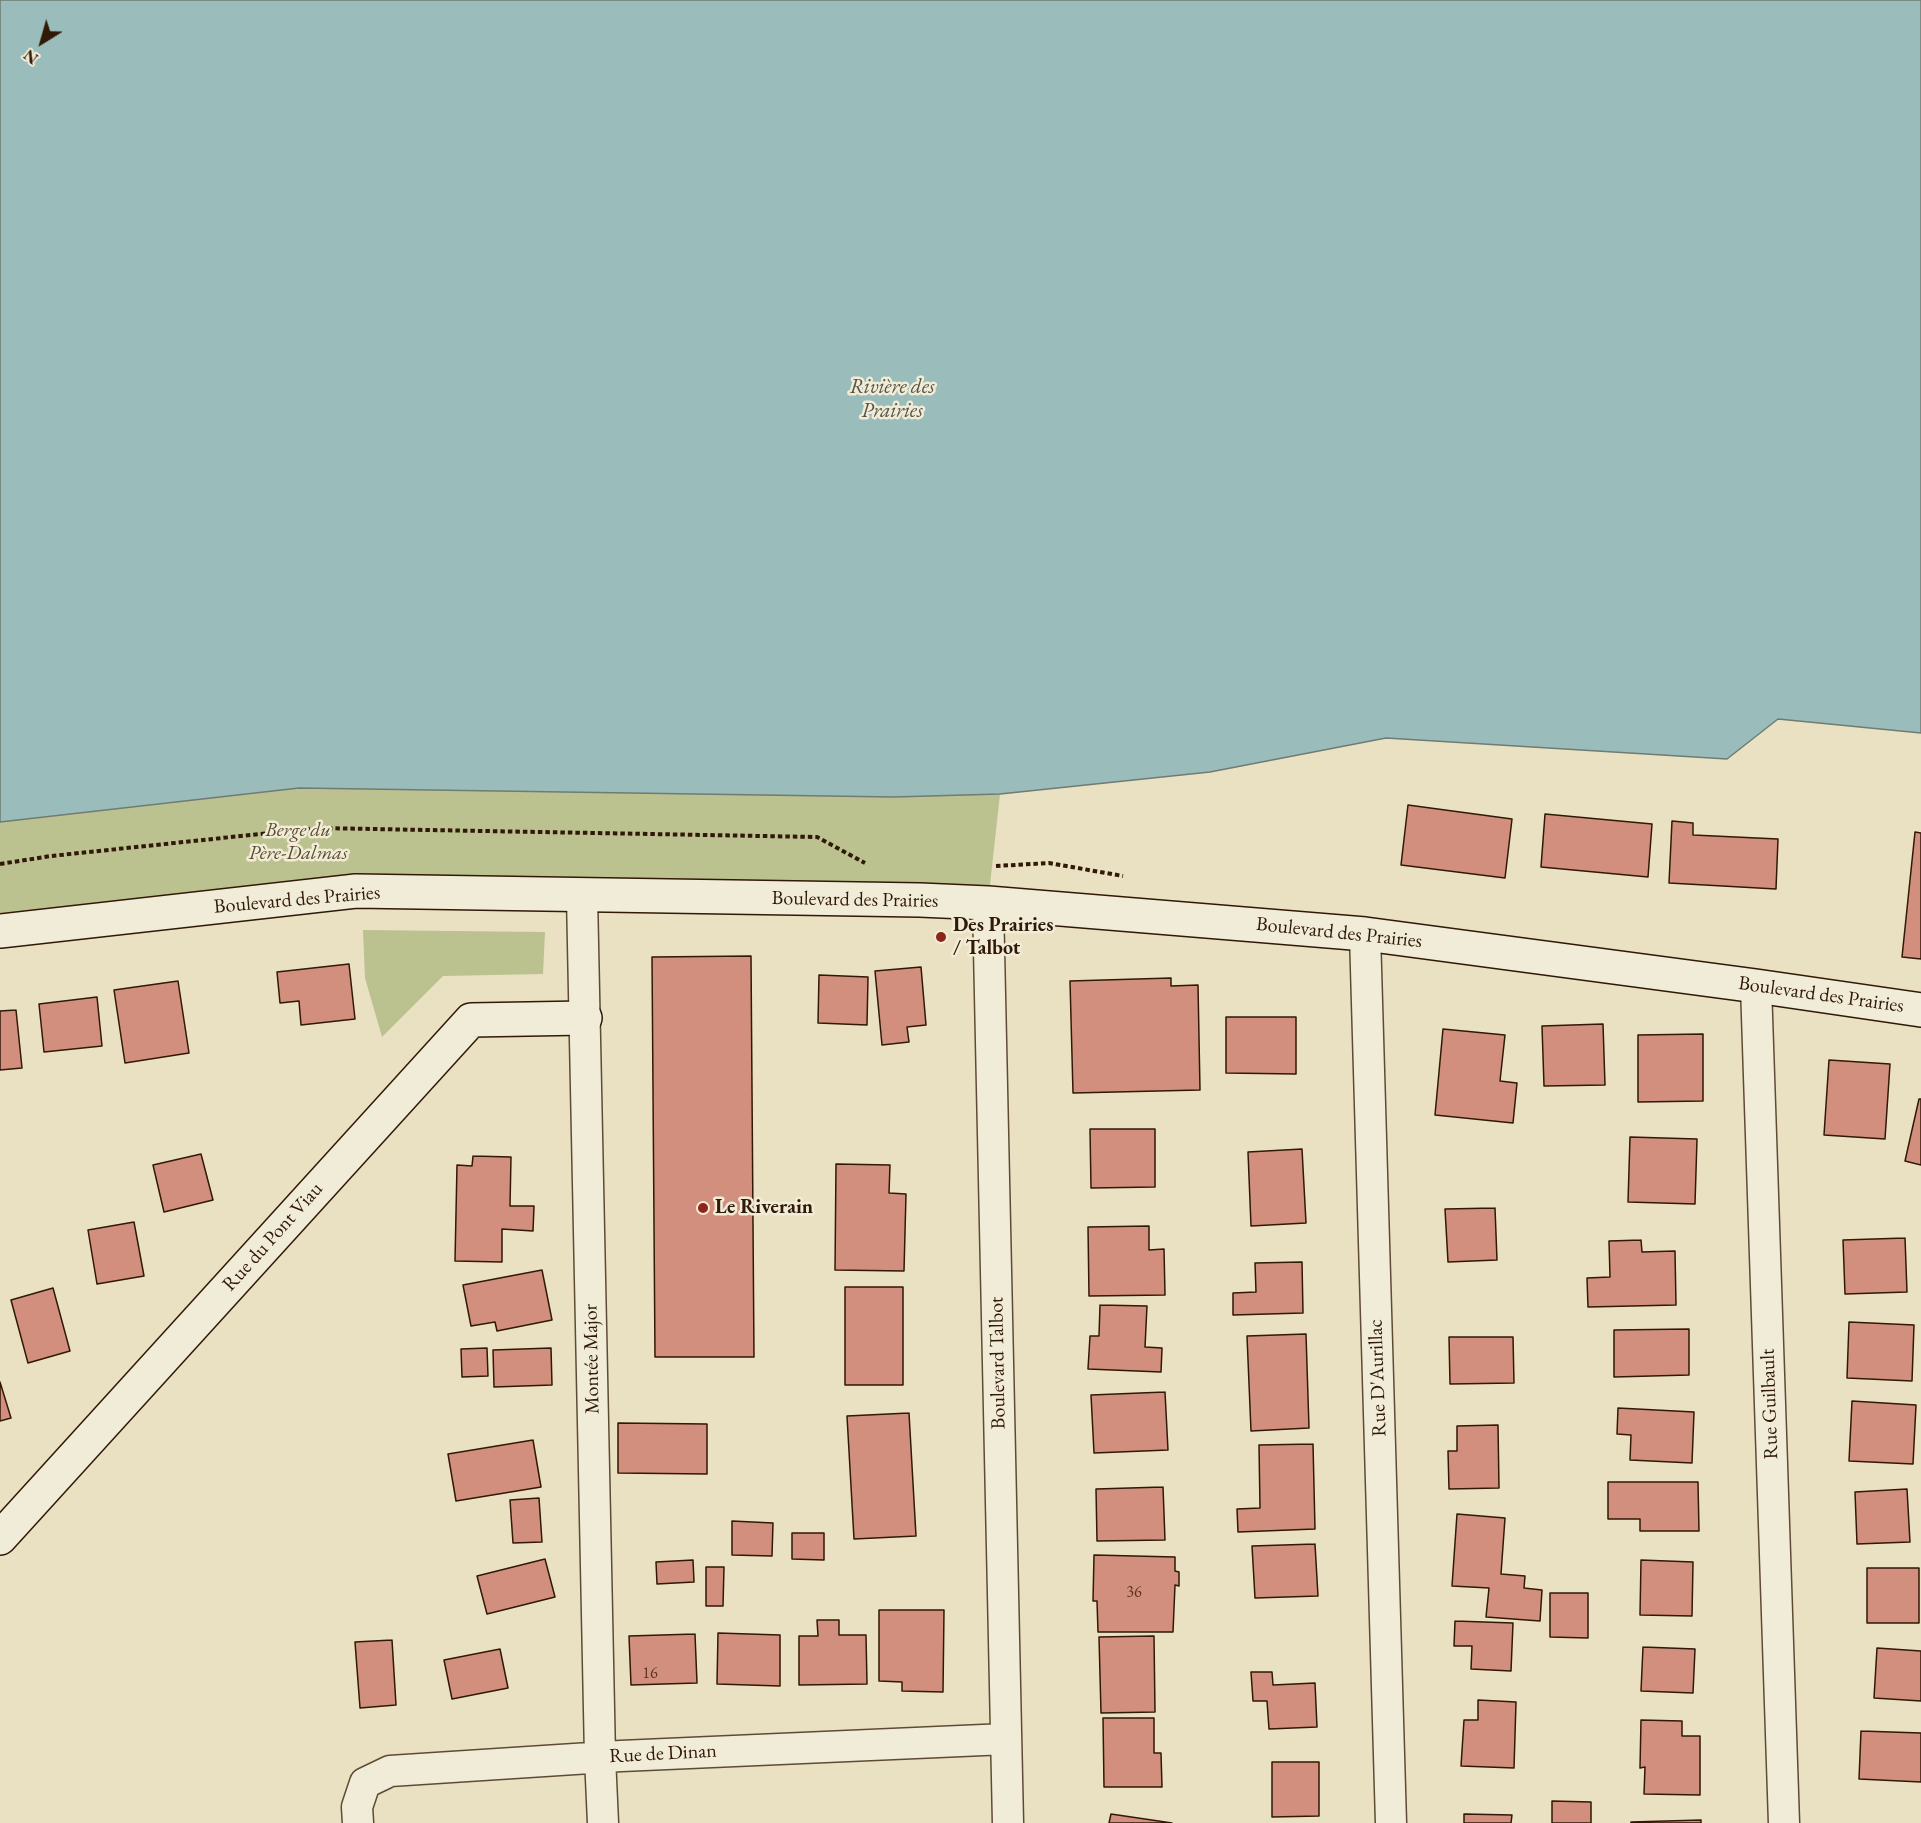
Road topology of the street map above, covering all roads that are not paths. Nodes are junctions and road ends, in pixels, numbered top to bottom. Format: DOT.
graph roads {
  1 [pos="582,896"];
  2 [pos="988,903"];
  3 [pos="0,931"];
  4 [pos="1365,934"];
  5 [pos="1756,986"];
  6 [pos="1921,1010"];
  7 [pos="585,1018"];
  8 [pos="0,1538"];
  9 [pos="1006,1739"];
  10 [pos="600,1757"];
  11 [pos="358,1823"];
  12 [pos="603,1823"];
  13 [pos="1008,1823"];
  14 [pos="1391,1823"];
  15 [pos="1784,1823"];
  1 -- 2 [label="street, Boulevard des Prairies"];
  1 -- 3 [label="street, Boulevard des Prairies"];
  1 -- 7 [label="street, Montée Major"];
  2 -- 4 [label="street, Boulevard des Prairies"];
  2 -- 9 [label="street, Boulevard Talbot"];
  4 -- 5 [label="street, Boulevard des Prairies"];
  4 -- 14 [label="street, Rue D'Aurillac"];
  5 -- 6 [label="street, Boulevard des Prairies"];
  5 -- 15 [label="street, Rue Guilbault"];
  7 -- 8 [label="street, Rue du Pont Viau"];
  7 -- 10 [label="street, Montée Major"];
  9 -- 10 [label="street, Rue de Dinan"];
  9 -- 13 [label="street, Boulevard Talbot"];
  10 -- 11 [label="street, Rue de Dinan"];
  10 -- 12 [label="street, Montée Major"];
}
